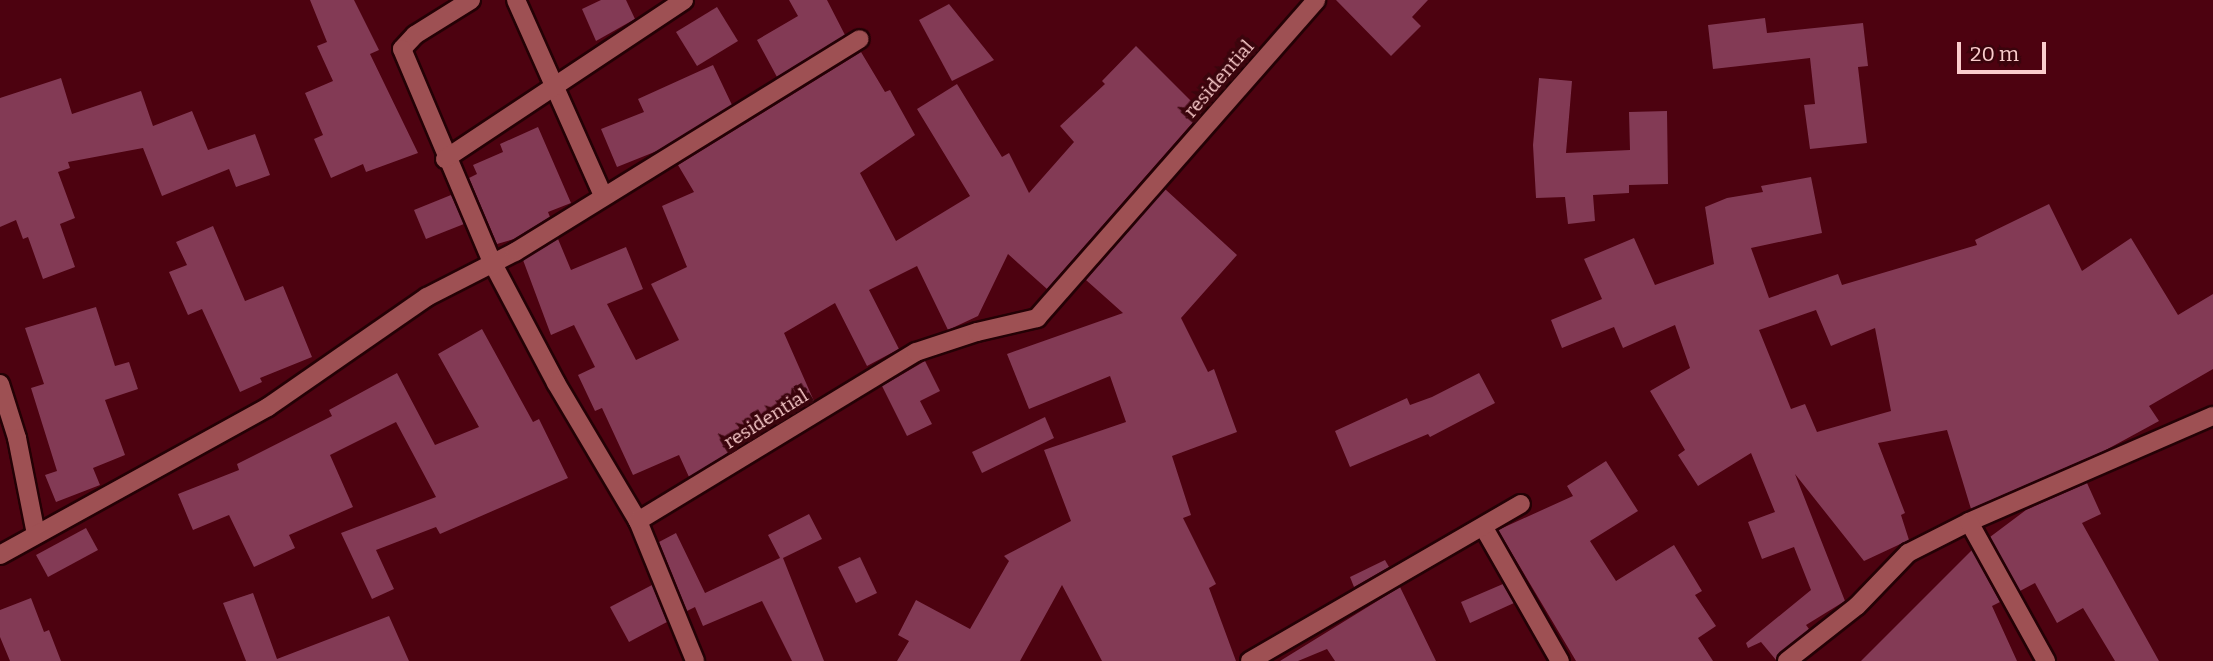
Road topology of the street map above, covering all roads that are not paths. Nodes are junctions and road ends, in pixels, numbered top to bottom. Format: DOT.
graph roads {
  1 [pos="471,0"];
  2 [pos="516,0"];
  3 [pos="684,0"];
  4 [pos="1316,0"];
  5 [pos="860,39"];
  6 [pos="554,87"];
  7 [pos="445,159"];
  8 [pos="603,195"];
  9 [pos="492,262"];
  10 [pos="0,384"];
  11 [pos="2213,416"];
  12 [pos="1521,504"];
  13 [pos="638,521"];
  14 [pos="1969,522"];
  15 [pos="1484,528"];
  16 [pos="36,534"];
  17 [pos="0,555"];
  18 [pos="695,661"];
  19 [pos="1250,661"];
  20 [pos="1560,661"];
  21 [pos="1787,661"];
  22 [pos="2046,661"];
  1 -- 7 [label="street"];
  2 -- 6 [label="street"];
  3 -- 6 [label="street"];
  4 -- 13 [label="street, residential"];
  5 -- 8 [label="street"];
  6 -- 7 [label="street"];
  6 -- 8 [label="street"];
  7 -- 9 [label="street"];
  8 -- 9 [label="street"];
  9 -- 13 [label="street"];
  9 -- 16 [label="street"];
  10 -- 16 [label="street"];
  11 -- 14 [label="street"];
  12 -- 15 [label="street"];
  13 -- 18 [label="street"];
  14 -- 21 [label="street"];
  14 -- 22 [label="street"];
  15 -- 19 [label="street"];
  15 -- 20 [label="street"];
  16 -- 17 [label="street"];
}
